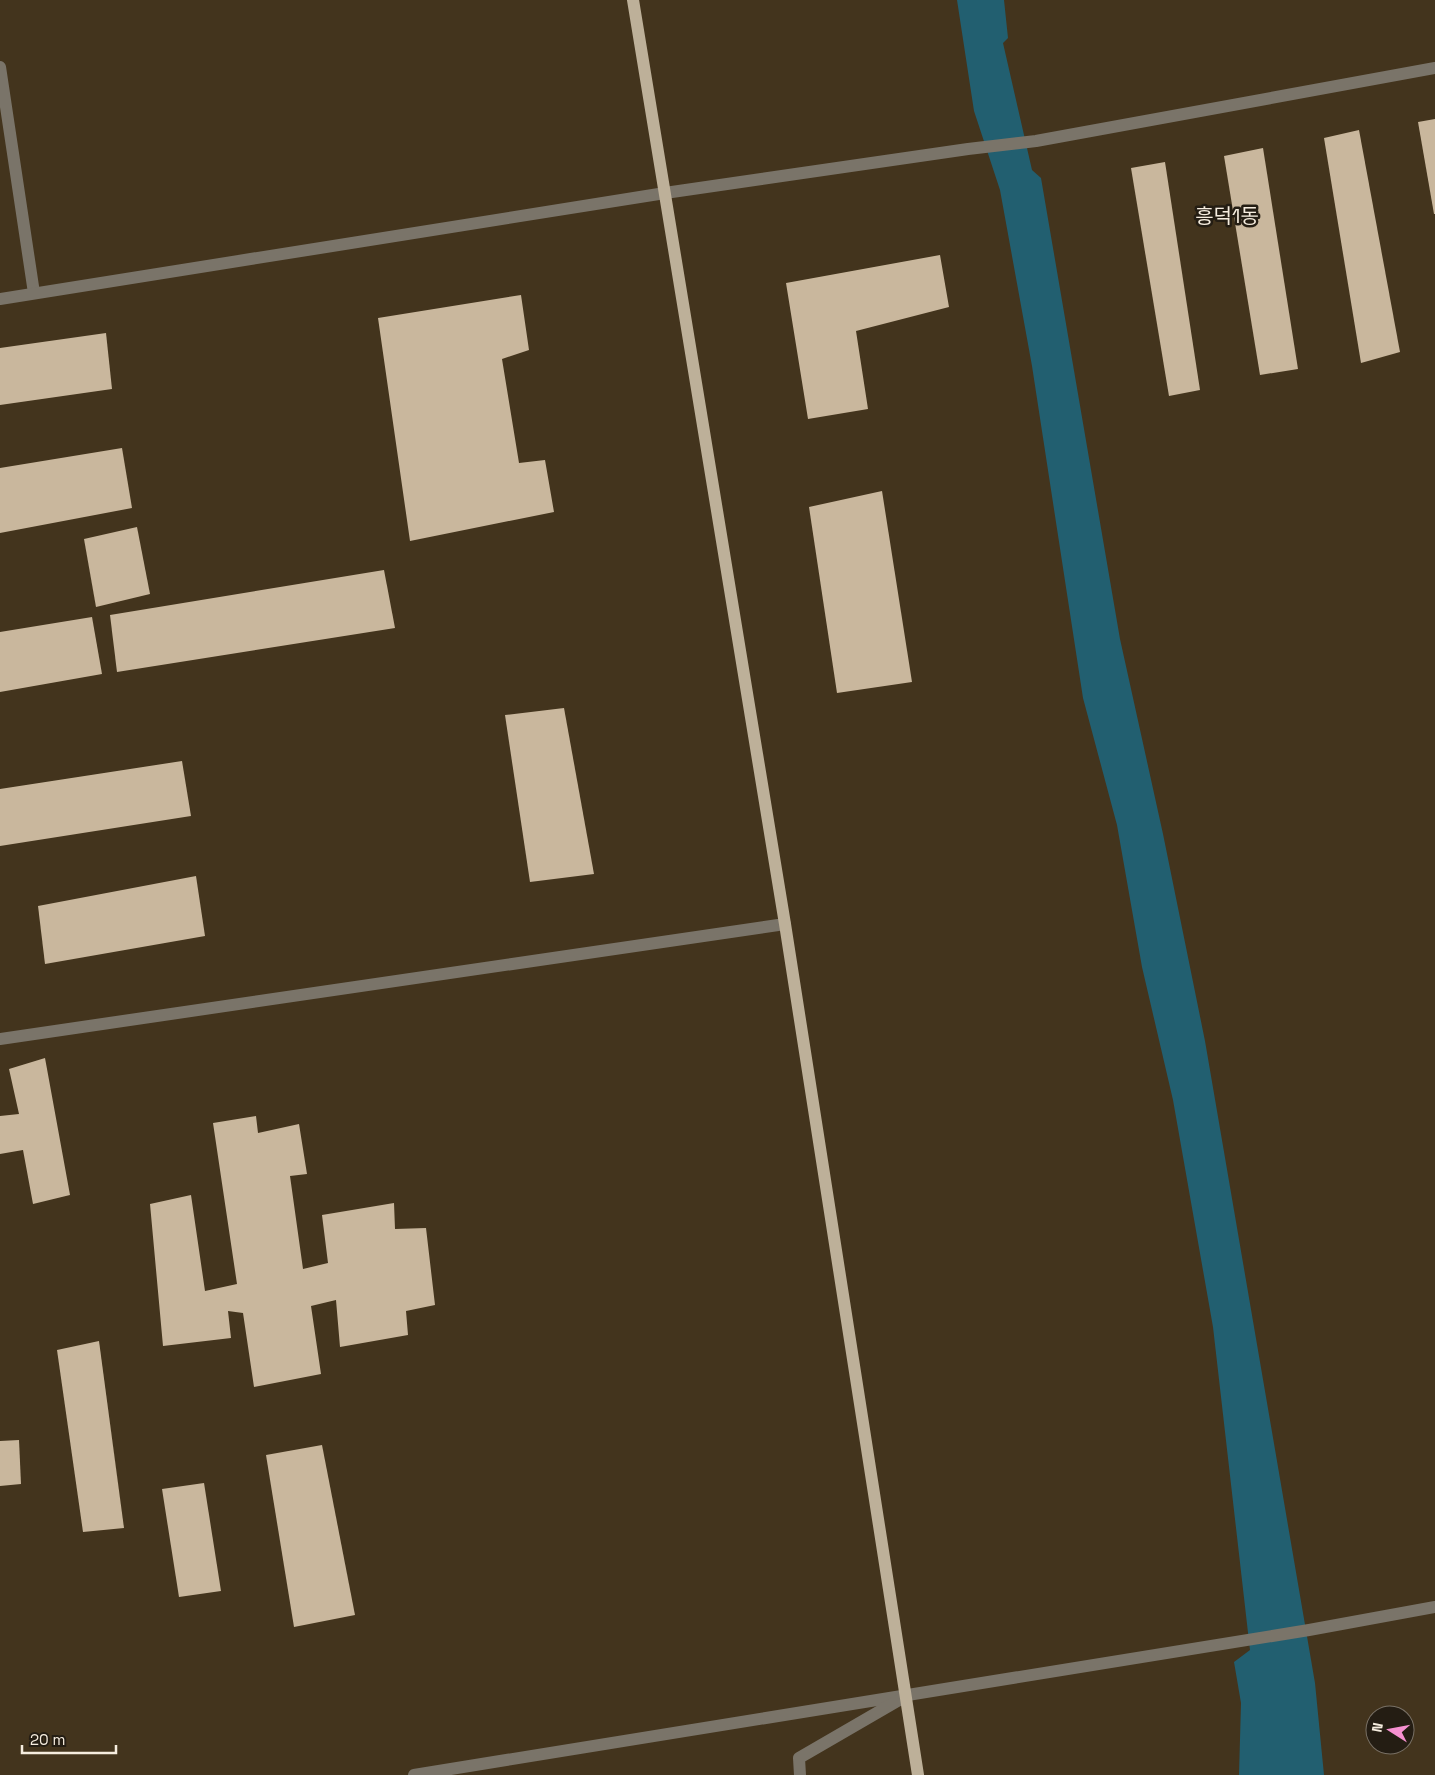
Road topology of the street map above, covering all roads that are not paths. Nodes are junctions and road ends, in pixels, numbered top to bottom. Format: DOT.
graph roads {
  1 [pos="633,0"];
  2 [pos="0,67"];
  3 [pos="1435,68"];
  4 [pos="665,194"];
  5 [pos="34,293"];
  6 [pos="0,299"];
  7 [pos="785,924"];
  8 [pos="0,1039"];
  9 [pos="1435,1607"];
  10 [pos="905,1696"];
  11 [pos="414,1775"];
  12 [pos="800,1775"];
  13 [pos="918,1775"];
  1 -- 4 [label="main road"];
  2 -- 5 [label="street"];
  3 -- 4 [label="street"];
  4 -- 5 [label="street"];
  4 -- 7 [label="main road"];
  5 -- 6 [label="street"];
  7 -- 8 [label="street"];
  7 -- 10 [label="main road"];
  9 -- 10 [label="street"];
  10 -- 11 [label="street"];
  10 -- 12 [label="street"];
  10 -- 13 [label="main road"];
}
